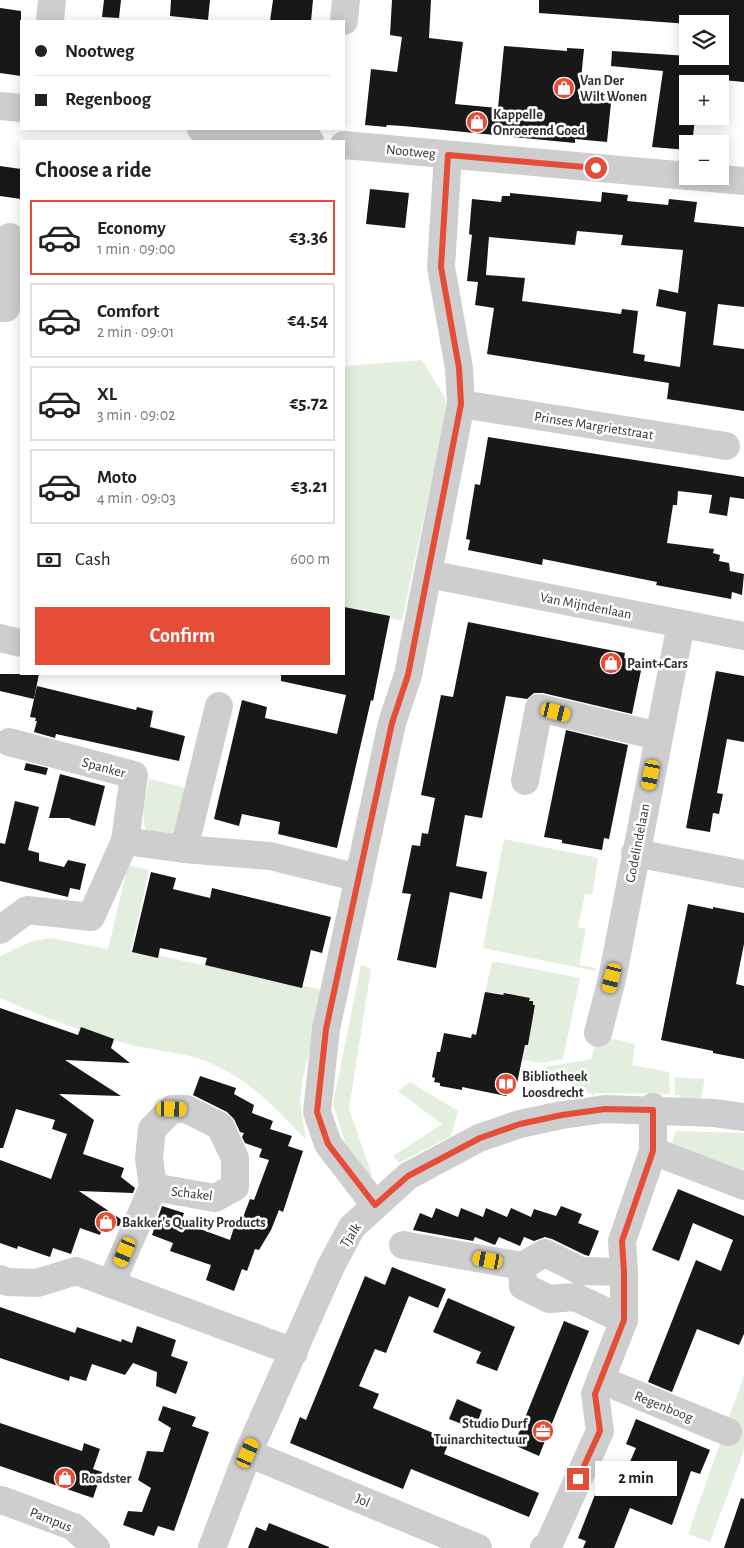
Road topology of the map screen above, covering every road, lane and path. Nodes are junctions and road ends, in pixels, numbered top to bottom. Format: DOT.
graph roads {
  1 [pos="52,0"];
  2 [pos="346,0"];
  3 [pos="50,20"];
  4 [pos="344,20"];
  5 [pos="0,106"];
  6 [pos="20,108"];
  7 [pos="210,130"];
  8 [pos="301,140"];
  9 [pos="345,145"];
  10 [pos="448,155"];
  11 [pos="679,175"];
  12 [pos="729,180"];
  13 [pos="744,181"];
  14 [pos="10,237"];
  15 [pos="0,308"];
  16 [pos="461,404"];
  17 [pos="726,446"];
  18 [pos="428,574"];
  19 [pos="681,624"];
  20 [pos="744,636"];
  21 [pos="0,638"];
  22 [pos="20,643"];
  23 [pos="219,706"];
  24 [pos="658,736"];
  25 [pos="9,742"];
  26 [pos="525,781"];
  27 [pos="125,841"];
  28 [pos="184,849"];
  29 [pos="635,853"];
  30 [pos="744,874"];
  31 [pos="359,878"];
  32 [pos="0,906"];
  33 [pos="27,910"];
  34 [pos="0,930"];
  35 [pos="598,1033"];
  36 [pos="653,1109"];
  37 [pos="744,1117"];
  38 [pos="653,1151"];
  39 [pos="744,1186"];
  40 [pos="153,1187"];
  41 [pos="375,1205"];
  42 [pos="403,1245"];
  43 [pos="522,1266"];
  44 [pos="624,1272"];
  45 [pos="0,1279"];
  46 [pos="111,1284"];
  47 [pos="624,1320"];
  48 [pos="294,1352"];
  49 [pos="601,1380"];
  50 [pos="728,1432"];
  51 [pos="248,1453"];
  52 [pos="0,1501"];
  53 [pos="96,1548"];
  54 [pos="212,1548"];
  55 [pos="478,1548"];
  56 [pos="544,1548"];
  1 -- 3 [label="street"];
  2 -- 4 [label="street"];
  5 -- 6 [label="street"];
  7 -- 8 [label="street"];
  9 -- 10 [label="street, Nootweg"];
  10 -- 11 [label="street, Nootweg"];
  10 -- 16 [label="street"];
  12 -- 13 [label="street, Nootweg"];
  14 -- 15 [label="street"];
  16 -- 17 [label="street, Prinses Margrietstraat"];
  16 -- 18 [label="street"];
  18 -- 19 [label="street, Van Mijndenlaan"];
  18 -- 31 [label="street"];
  19 -- 20 [label="street, Van Mijndenlaan"];
  19 -- 24 [label="street, Godelindelaan"];
  21 -- 22 [label="street"];
  23 -- 28 [label="street"];
  24 -- 26 [label="street"];
  24 -- 29 [label="street, Godelindelaan"];
  25 -- 27 [label="street, Spanker"];
  27 -- 28 [label="street"];
  27 -- 33 [label="street, Spanker"];
  28 -- 31 [label="street"];
  29 -- 30 [label="street"];
  29 -- 35 [label="street, Godelindelaan"];
  31 -- 41 [label="street"];
  32 -- 33 [label="street, Spanker"];
  33 -- 34 [label="street"];
  36 -- 37 [label="street, Tjalk"];
  36 -- 38 [label="street"];
  36 -- 41 [label="street, Tjalk"];
  38 -- 39 [label="street"];
  38 -- 44 [label="street"];
  40 -- 46 [label="street, Schakel"];
  41 -- 48 [label="street, Tjalk"];
  42 -- 43 [label="street"];
  43 -- 44 [label="street"];
  43 -- 47 [label="street"];
  44 -- 47 [label="street"];
  45 -- 46 [label="street"];
  46 -- 48 [label="street"];
  47 -- 49 [label="street"];
  48 -- 51 [label="street, Tjalk"];
  49 -- 50 [label="street, Regenboog"];
  49 -- 56 [label="street"];
  51 -- 54 [label="street, Tjalk"];
  51 -- 55 [label="street, Jol"];
  52 -- 53 [label="street, Pampus"];
}
